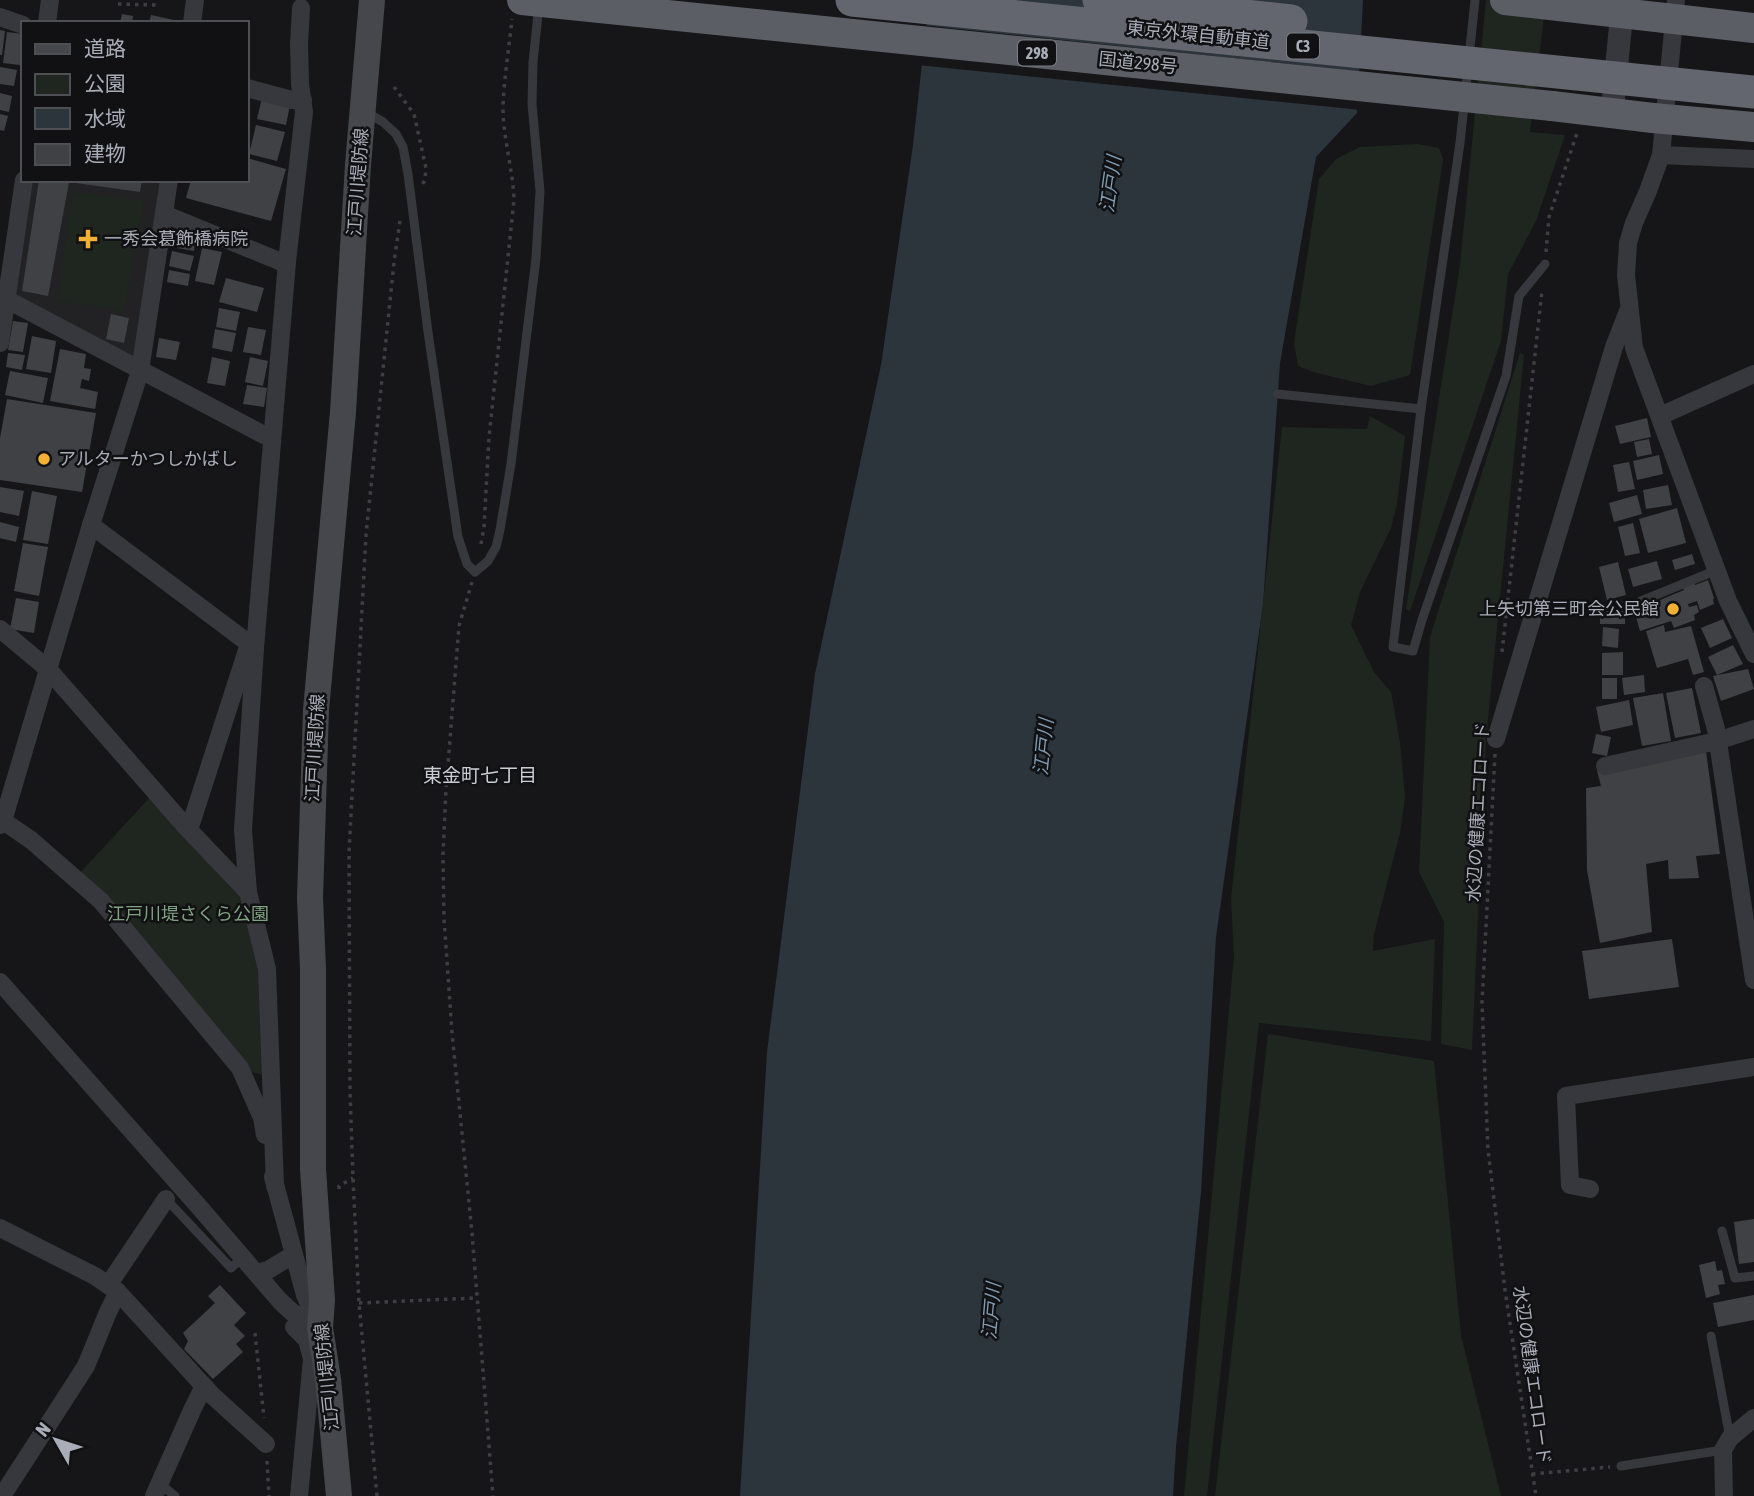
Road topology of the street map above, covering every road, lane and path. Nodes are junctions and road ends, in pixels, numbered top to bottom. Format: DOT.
graph roads {
  1 [pos="50,0"];
  2 [pos="195,0"];
  3 [pos="372,0"];
  4 [pos="540,0"];
  5 [pos="852,0"];
  6 [pos="1098,0"];
  7 [pos="1475,0"];
  8 [pos="1505,0"];
  9 [pos="118,4"];
  10 [pos="156,5"];
  11 [pos="1623,6"];
  12 [pos="517,7"];
  13 [pos="301,8"];
  14 [pos="1670,9"];
  15 [pos="0,16"];
  16 [pos="47,21"];
  17 [pos="192,21"];
  18 [pos="21,24"];
  19 [pos="1754,28"];
  20 [pos="1754,71"];
  21 [pos="248,88"];
  22 [pos="1754,92"];
  23 [pos="303,100"];
  24 [pos="363,110"];
  25 [pos="1612,114"];
  26 [pos="1754,127"];
  27 [pos="1577,133"];
  28 [pos="1661,155"];
  29 [pos="1754,159"];
  30 [pos="24,182"];
  31 [pos="169,182"];
  32 [pos="164,214"];
  33 [pos="394,258"];
  34 [pos="287,262"];
  35 [pos="1545,264"];
  36 [pos="3,297"];
  37 [pos="1630,308"];
  38 [pos="0,343"];
  39 [pos="140,371"];
  40 [pos="1754,374"];
  41 [pos="1278,394"];
  42 [pos="1421,409"];
  43 [pos="1660,416"];
  44 [pos="271,435"];
  45 [pos="91,525"];
  46 [pos="1717,570"];
  47 [pos="475,572"];
  48 [pos="468,594"];
  49 [pos="1641,601"];
  50 [pos="0,629"];
  51 [pos="252,646"];
  52 [pos="1754,654"];
  53 [pos="1501,660"];
  54 [pos="48,669"];
  55 [pos="1704,686"];
  56 [pos="1754,729"];
  57 [pos="1496,739"];
  58 [pos="1717,741"];
  59 [pos="1605,766"];
  60 [pos="3,812"];
  61 [pos="189,830"];
  62 [pos="248,892"];
  63 [pos="1754,980"];
  64 [pos="0,982"];
  65 [pos="1754,1067"];
  66 [pos="275,1186"];
  67 [pos="1590,1189"];
  68 [pos="166,1199"];
  69 [pos="0,1227"];
  70 [pos="1722,1231"];
  71 [pos="293,1255"];
  72 [pos="243,1257"];
  73 [pos="256,1273"];
  74 [pos="1754,1276"];
  75 [pos="114,1288"];
  76 [pos="476,1298"];
  77 [pos="359,1303"];
  78 [pos="307,1328"];
  79 [pos="256,1333"];
  80 [pos="1711,1336"];
  81 [pos="204,1386"];
  82 [pos="1754,1418"];
  83 [pos="266,1444"];
  84 [pos="1727,1444"];
  85 [pos="1621,1466"];
  86 [pos="1532,1474"];
  87 [pos="157,1490"];
  88 [pos="2,1496"];
  89 [pos="175,1496"];
  90 [pos="270,1496"];
  91 [pos="299,1496"];
  92 [pos="339,1496"];
  93 [pos="377,1496"];
  94 [pos="492,1496"];
  95 [pos="1536,1496"];
  96 [pos="1724,1496"];
  1 -- 16 [label="street"];
  2 -- 17 [label="street"];
  3 -- 24 [label="main road, 江戸川堤防線"];
  4 -- 47 [label="lane"];
  5 -- 22 [label="highway, 東京外環自動車道 / C3, bridge"];
  6 -- 20 [label="highway, 東京外環自動車道 / C3, bridge"];
  7 -- 42 [label="lane"];
  8 -- 11 [label="highway"];
  9 -- 10 [label="path"];
  11 -- 14 [label="highway"];
  11 -- 25 [label="street"];
  12 -- 25 [label="highway, 国道298号 / 298, bridge"];
  12 -- 47 [label="path"];
  13 -- 23 [label="street"];
  14 -- 19 [label="highway, bridge"];
  14 -- 28 [label="street"];
  15 -- 18 [label="street"];
  21 -- 23 [label="street"];
  23 -- 34 [label="street"];
  24 -- 47 [label="lane"];
  24 -- 78 [label="main road, 江戸川堤防線"];
  25 -- 26 [label="highway, 国道298号 / 298, bridge"];
  27 -- 35 [label="path"];
  28 -- 29 [label="street"];
  28 -- 37 [label="street"];
  30 -- 36 [label="street"];
  31 -- 32 [label="street"];
  32 -- 34 [label="street"];
  32 -- 39 [label="street"];
  33 -- 77 [label="path"];
  34 -- 44 [label="street"];
  35 -- 42 [label="lane"];
  35 -- 53 [label="path"];
  36 -- 38 [label="street"];
  36 -- 39 [label="street"];
  37 -- 43 [label="street"];
  37 -- 57 [label="street"];
  39 -- 44 [label="street"];
  39 -- 45 [label="street"];
  40 -- 43 [label="street"];
  41 -- 42 [label="lane"];
  43 -- 46 [label="street"];
  44 -- 51 [label="street"];
  45 -- 51 [label="street"];
  45 -- 54 [label="street"];
  46 -- 49 [label="lane"];
  46 -- 52 [label="street"];
  48 -- 76 [label="path"];
  50 -- 54 [label="street"];
  51 -- 61 [label="street"];
  51 -- 62 [label="street"];
  54 -- 60 [label="street"];
  54 -- 61 [label="street"];
  55 -- 58 [label="street"];
  56 -- 58 [label="street"];
  57 -- 86 [label="path, 水辺の健康エコロード"];
  58 -- 59 [label="street"];
  58 -- 63 [label="street"];
  60 -- 66 [label="street"];
  61 -- 62 [label="street"];
  62 -- 66 [label="street"];
  64 -- 72 [label="street"];
  65 -- 67 [label="street"];
  66 -- 71 [label="street"];
  68 -- 72 [label="lane"];
  68 -- 75 [label="street"];
  69 -- 75 [label="street"];
  70 -- 74 [label="lane"];
  71 -- 73 [label="street"];
  71 -- 78 [label="street"];
  72 -- 73 [label="street"];
  73 -- 78 [label="street"];
  75 -- 81 [label="street"];
  75 -- 88 [label="street"];
  76 -- 77 [label="path"];
  76 -- 94 [label="path"];
  77 -- 93 [label="path"];
  78 -- 91 [label="street"];
  78 -- 92 [label="main road, 江戸川堤防線"];
  79 -- 83 [label="path"];
  80 -- 84 [label="lane"];
  81 -- 83 [label="street"];
  81 -- 87 [label="street"];
  82 -- 84 [label="street"];
  83 -- 90 [label="path"];
  84 -- 85 [label="lane"];
  84 -- 96 [label="street"];
  85 -- 86 [label="path"];
  86 -- 95 [label="path, 水辺の健康エコロード"];
  87 -- 89 [label="lane"];
}
